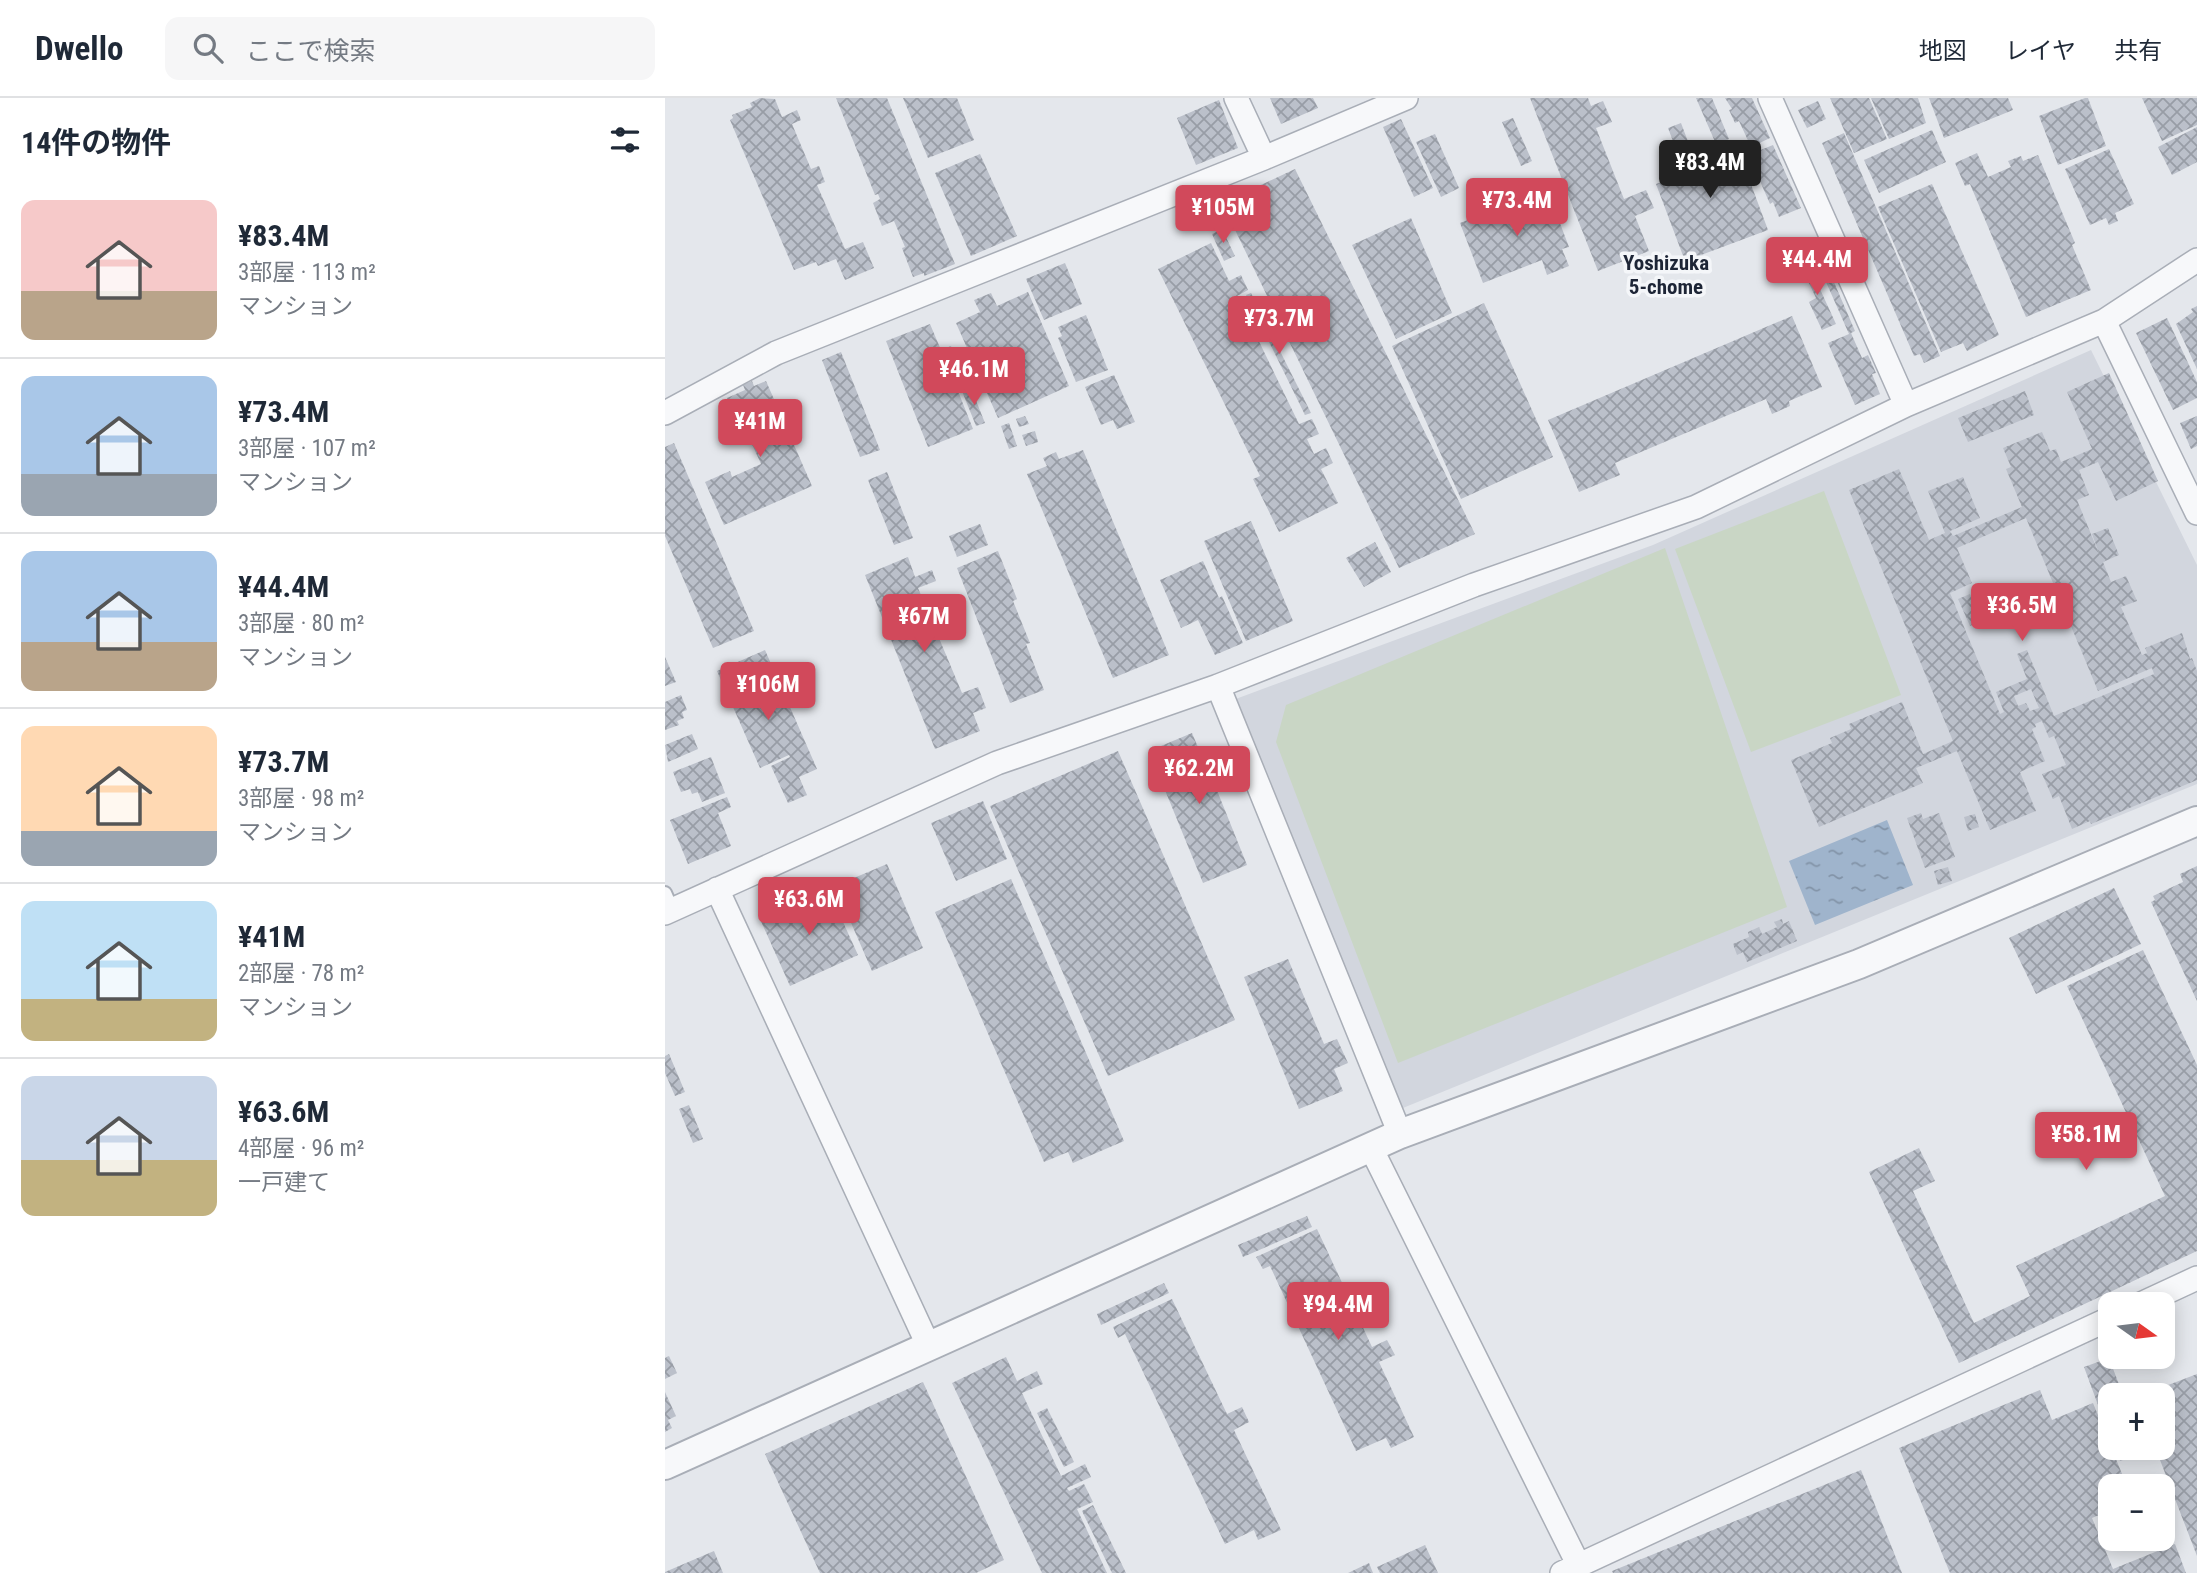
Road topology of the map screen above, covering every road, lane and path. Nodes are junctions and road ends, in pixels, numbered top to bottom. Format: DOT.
graph roads {
  1 [pos="1236,98"];
  2 [pos="1406,98"];
  3 [pos="1770,98"];
  4 [pos="1263,158"];
  5 [pos="2197,260"];
  6 [pos="2104,321"];
  7 [pos="1906,405"];
  8 [pos="665,413"];
  9 [pos="2197,513"];
  10 [pos="1219,686"];
  11 [pos="2197,821"];
  12 [pos="717,889"];
  13 [pos="667,905"];
  14 [pos="1400,1134"];
  15 [pos="1371,1148"];
  16 [pos="2197,1278"];
  17 [pos="2167,1292"];
  18 [pos="2098,1324"];
  19 [pos="929,1346"];
  20 [pos="665,1465"];
  21 [pos="1571,1569"];
  1 -- 4 [label="street"];
  2 -- 4 [label="street"];
  3 -- 7 [label="street"];
  4 -- 8 [label="street"];
  5 -- 6 [label="street"];
  6 -- 7 [label="street"];
  6 -- 9 [label="street"];
  7 -- 10 [label="street"];
  10 -- 12 [label="street"];
  10 -- 14 [label="street"];
  11 -- 14 [label="street"];
  12 -- 13 [label="street"];
  12 -- 19 [label="street"];
  14 -- 15 [label="street"];
  15 -- 19 [label="street"];
  15 -- 21 [label="street"];
  16 -- 17 [label="street"];
  18 -- 21 [label="street"];
  19 -- 20 [label="street"];
}
